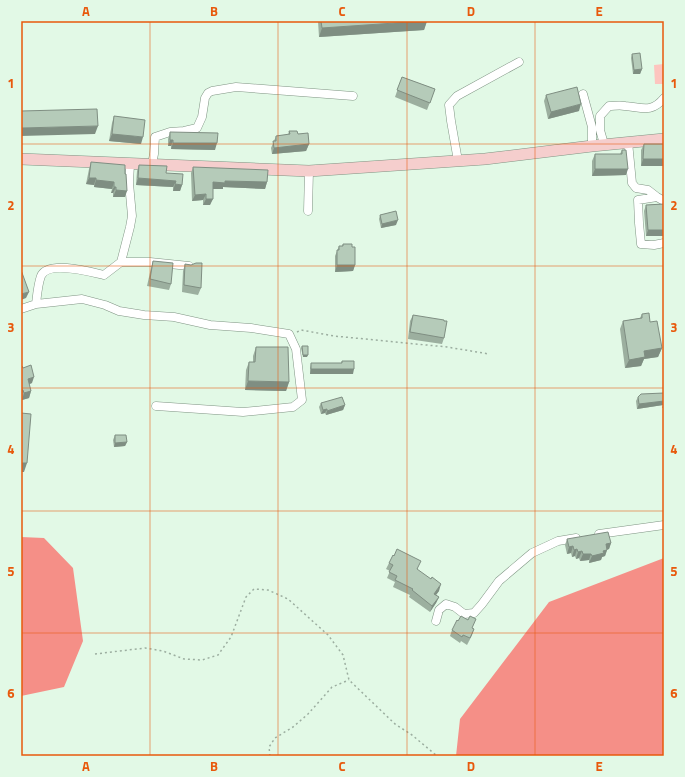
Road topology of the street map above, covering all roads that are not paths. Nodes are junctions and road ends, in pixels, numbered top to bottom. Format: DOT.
graph roads {
  1 [pos="519,62"];
  2 [pos="583,94"];
  3 [pos="353,96"];
  4 [pos="664,98"];
  5 [pos="664,139"];
  6 [pos="628,142"];
  7 [pos="604,144"];
  8 [pos="592,146"];
  9 [pos="21,159"];
  10 [pos="458,161"];
  11 [pos="130,164"];
  12 [pos="152,164"];
  13 [pos="308,170"];
  14 [pos="661,199"];
  15 [pos="308,211"];
  16 [pos="664,244"];
  17 [pos="121,262"];
  18 [pos="189,266"];
  19 [pos="36,304"];
  20 [pos="21,309"];
  21 [pos="156,406"];
  22 [pos="664,525"];
  23 [pos="436,621"];
  1 -- 10 [label="street"];
  2 -- 8 [label="street"];
  3 -- 12 [label="street"];
  4 -- 7 [label="street"];
  5 -- 6 [label="main road"];
  6 -- 7 [label="main road"];
  6 -- 14 [label="street"];
  7 -- 8 [label="main road"];
  8 -- 10 [label="main road"];
  9 -- 11 [label="main road"];
  10 -- 13 [label="main road"];
  11 -- 12 [label="main road"];
  11 -- 17 [label="street"];
  12 -- 13 [label="main road"];
  13 -- 15 [label="street"];
  14 -- 16 [label="street"];
  17 -- 18 [label="street"];
  17 -- 19 [label="street"];
  19 -- 20 [label="street"];
  19 -- 21 [label="street"];
  22 -- 23 [label="street"];
}
